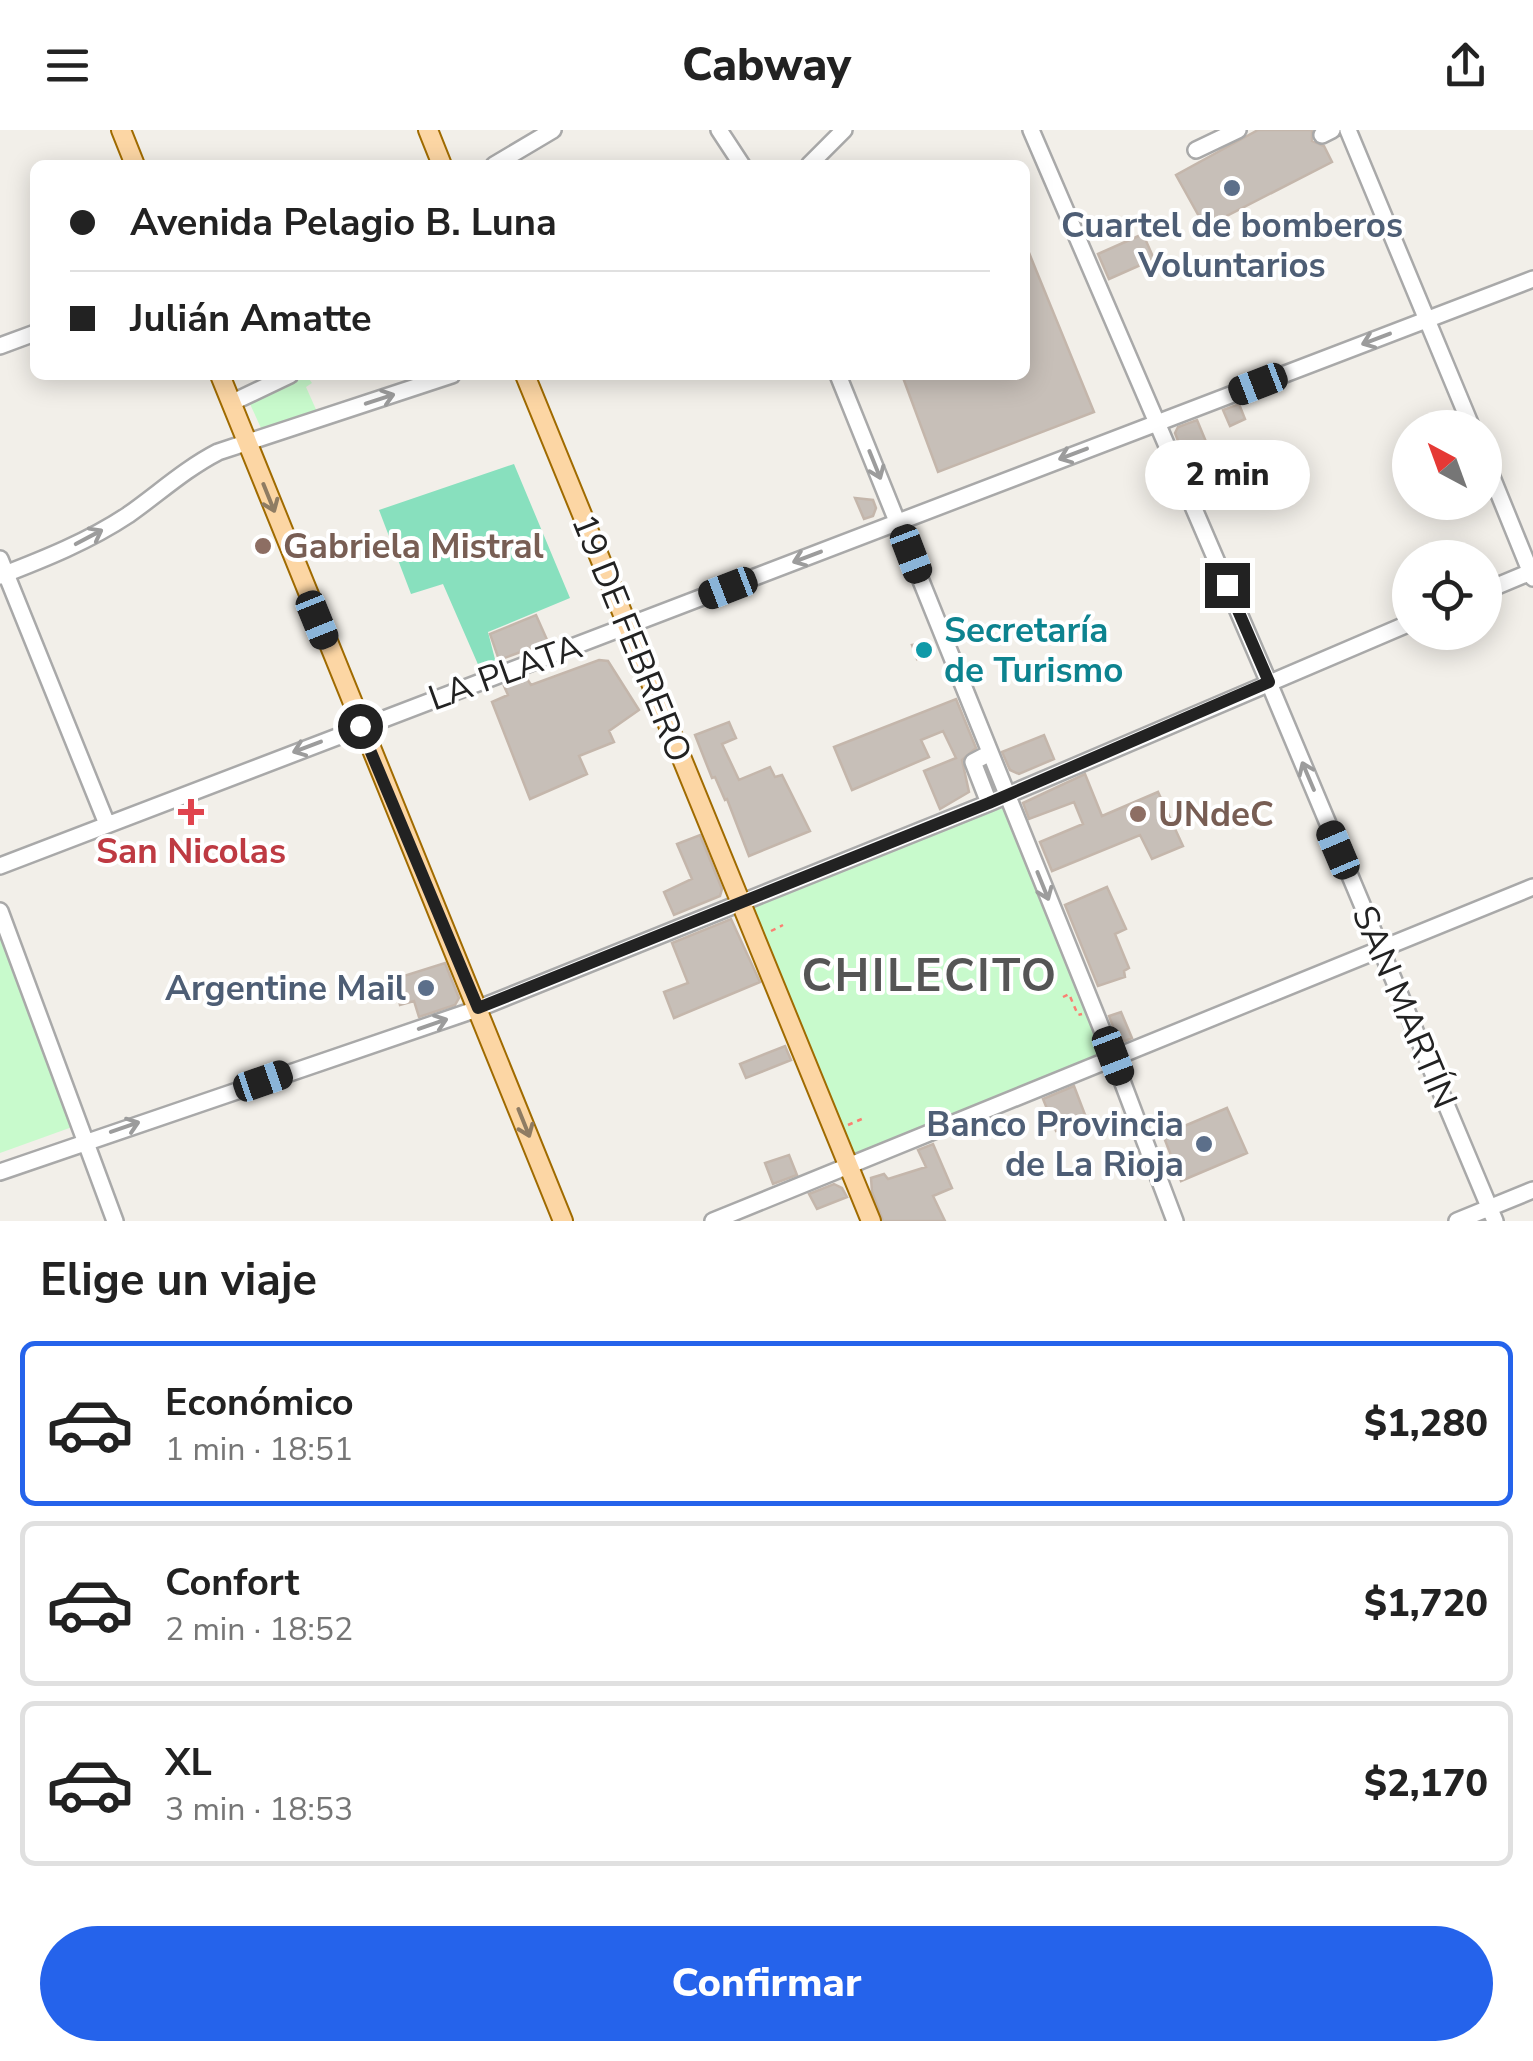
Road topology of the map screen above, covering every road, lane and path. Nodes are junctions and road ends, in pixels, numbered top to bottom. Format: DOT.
graph roads {
  1 [pos="121,130"];
  2 [pos="428,130"];
  3 [pos="553,130"];
  4 [pos="719,130"];
  5 [pos="844,130"];
  6 [pos="1031,130"];
  7 [pos="1238,130"];
  8 [pos="1348,130"];
  9 [pos="1196,150"];
  10 [pos="133,160"];
  11 [pos="440,160"];
  12 [pos="502,160"];
  13 [pos="739,160"];
  14 [pos="813,160"];
  15 [pos="1533,279"];
  16 [pos="1428,319"];
  17 [pos="30,335"];
  18 [pos="0,346"];
  19 [pos="222,380"];
  20 [pos="279,380"];
  21 [pos="437,380"];
  22 [pos="527,380"];
  23 [pos="840,380"];
  24 [pos="231,403"];
  25 [pos="1465,410"];
  26 [pos="1156,422"];
  27 [pos="246,442"];
  28 [pos="1502,501"];
  29 [pos="898,521"];
  30 [pos="2,569"];
  31 [pos="1532,573"];
  32 [pos="1502,584"];
  33 [pos="626,628"];
  34 [pos="1392,631"];
  35 [pos="1269,682"];
  36 [pos="360,726"];
  37 [pos="990,754"];
  38 [pos="1006,796"];
  39 [pos="989,803"];
  40 [pos="107,824"];
  41 [pos="0,866"];
  42 [pos="1533,887"];
  43 [pos="742,900"];
  44 [pos="0,910"];
  45 [pos="1380,950"];
  46 [pos="478,1008"];
  47 [pos="1113,1056"];
  48 [pos="84,1141"];
  49 [pos="849,1167"];
  50 [pos="0,1172"];
  51 [pos="1533,1190"];
  52 [pos="1492,1214"];
  53 [pos="115,1221"];
  54 [pos="563,1221"];
  55 [pos="713,1221"];
  56 [pos="871,1221"];
  57 [pos="1175,1221"];
  58 [pos="1458,1221"];
  1 -- 10 [label="main road"];
  2 -- 11 [label="main road"];
  3 -- 12 [label="street"];
  4 -- 13 [label="street"];
  5 -- 14 [label="street"];
  6 -- 26 [label="street, SAN MARTÍN"];
  7 -- 9 [label="street"];
  8 -- 16 [label="street"];
  15 -- 16 [label="street, LA PLATA"];
  16 -- 25 [label="street"];
  16 -- 26 [label="street, LA PLATA, one-way"];
  17 -- 18 [label="street"];
  19 -- 24 [label="main road"];
  20 -- 24 [label="street"];
  27 -- 21 [label="street, one-way"];
  22 -- 33 [label="main road, 19 DE FEBRERO"];
  23 -- 29 [label="street, one-way"];
  24 -- 27 [label="main road"];
  26 -- 29 [label="street, LA PLATA, one-way"];
  26 -- 35 [label="street, SAN MARTÍN"];
  30 -- 27 [label="street, one-way"];
  27 -- 36 [label="main road, one-way"];
  28 -- 31 [label="street"];
  29 -- 33 [label="street, LA PLATA, one-way"];
  29 -- 37 [label="street"];
  30 -- 40 [label="street"];
  31 -- 32 [label="street"];
  33 -- 36 [label="street, LA PLATA"];
  33 -- 43 [label="main road, 19 DE FEBRERO"];
  34 -- 35 [label="street"];
  35 -- 38 [label="street"];
  45 -- 35 [label="street, SAN MARTÍN, one-way"];
  36 -- 40 [label="street, LA PLATA, one-way"];
  36 -- 46 [label="main road"];
  37 -- 38 [label="street"];
  37 -- 39 [label="street"];
  38 -- 39 [label="street"];
  38 -- 47 [label="street, one-way"];
  39 -- 43 [label="street"];
  40 -- 41 [label="street, LA PLATA"];
  42 -- 45 [label="street"];
  43 -- 46 [label="street"];
  43 -- 49 [label="main road, 19 DE FEBRERO"];
  44 -- 48 [label="street"];
  45 -- 47 [label="street"];
  45 -- 52 [label="street, SAN MARTÍN"];
  48 -- 46 [label="street, one-way"];
  46 -- 54 [label="main road, one-way"];
  47 -- 49 [label="street"];
  47 -- 57 [label="street"];
  48 -- 50 [label="street"];
  48 -- 53 [label="street"];
  49 -- 55 [label="street"];
  49 -- 56 [label="main road, 19 DE FEBRERO"];
  51 -- 52 [label="street"];
  52 -- 58 [label="street"];
}
